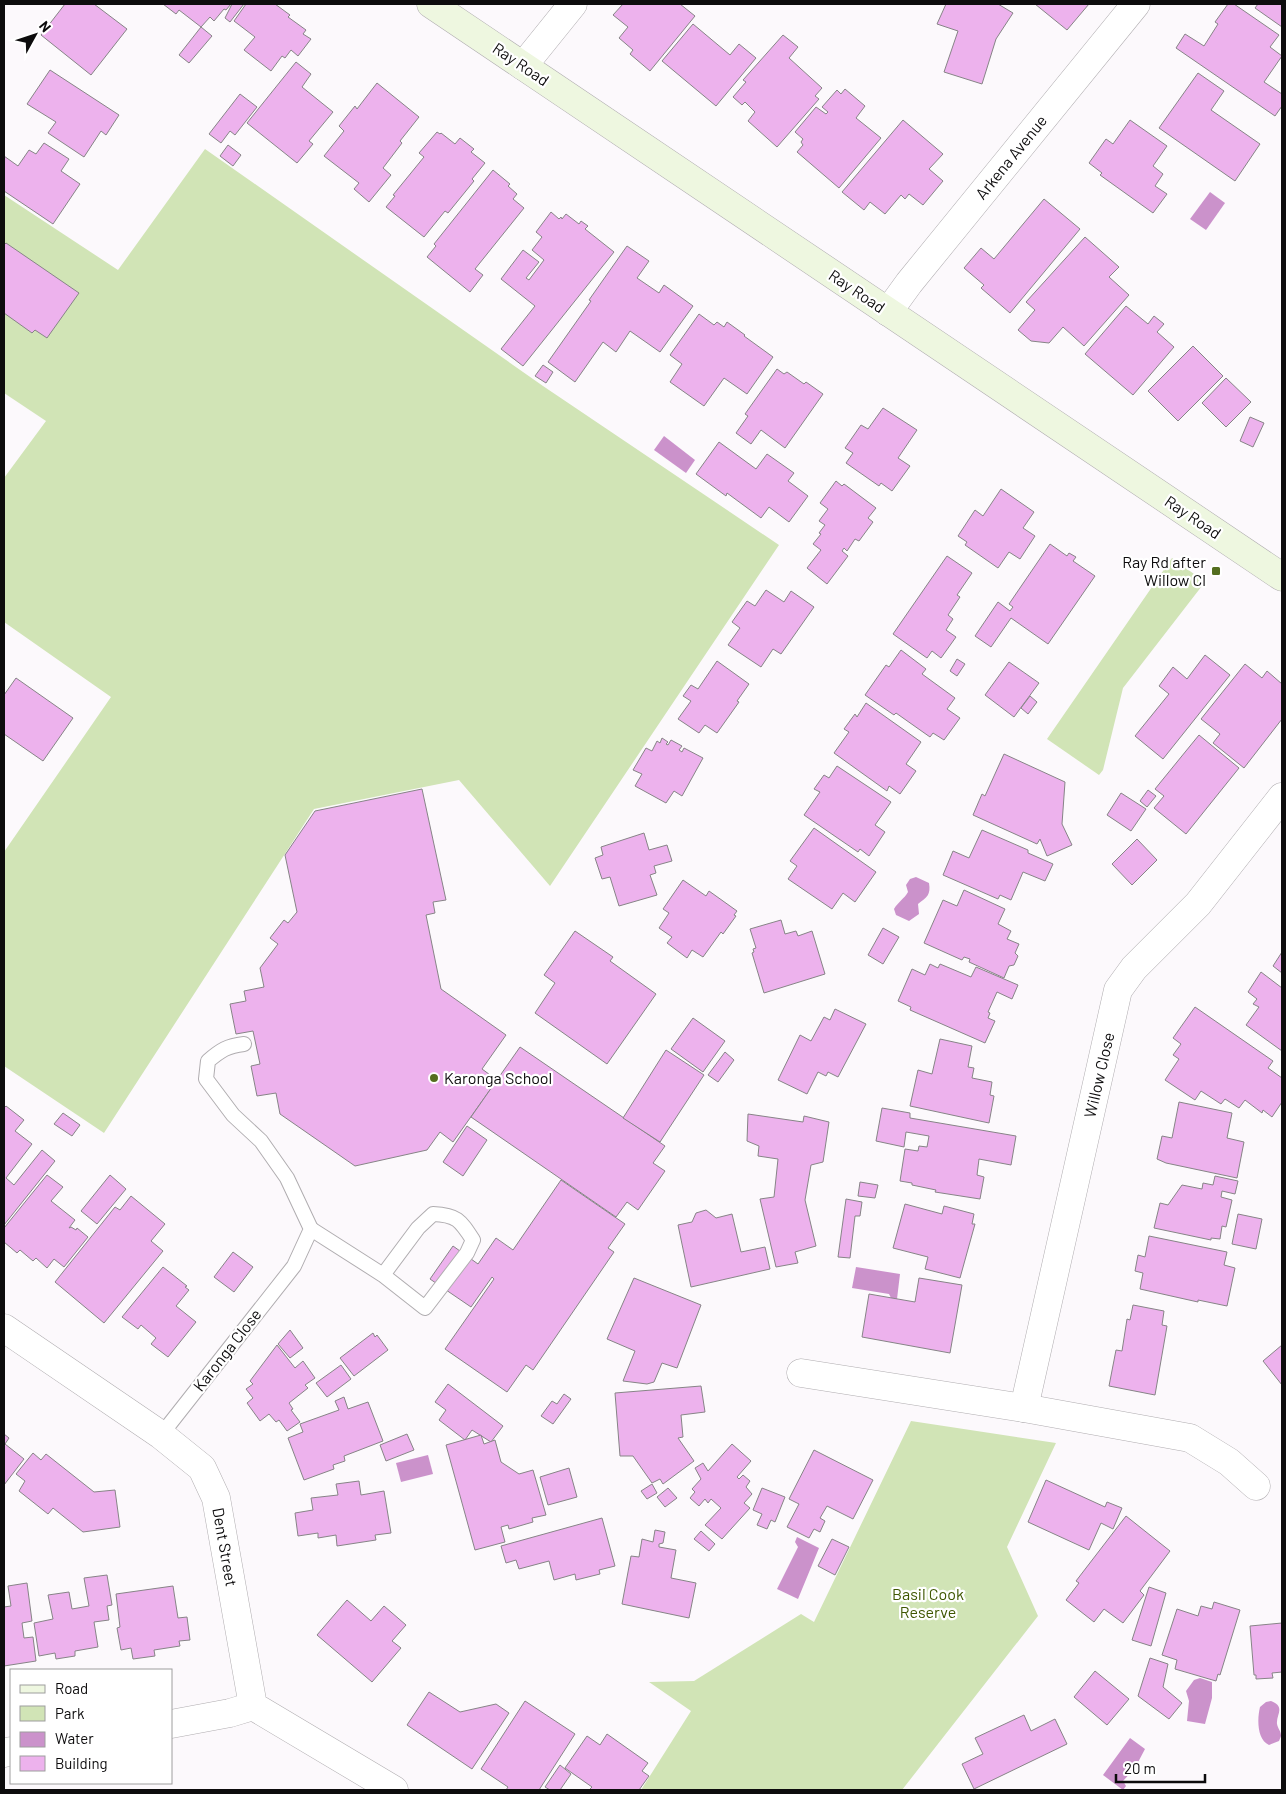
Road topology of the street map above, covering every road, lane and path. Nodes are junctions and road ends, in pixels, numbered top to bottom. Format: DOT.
graph roads {
  1 [pos="432,4"];
  2 [pos="573,4"];
  3 [pos="1136,4"];
  4 [pos="523,66"];
  5 [pos="888,312"];
  6 [pos="1282,577"];
  7 [pos="1282,797"];
  8 [pos="244,1044"];
  9 [pos="311,1229"];
  10 [pos="383,1275"];
  11 [pos="4,1328"];
  12 [pos="801,1373"];
  13 [pos="1024,1408"];
  14 [pos="161,1435"];
  15 [pos="1256,1486"];
  16 [pos="253,1706"];
  17 [pos="172,1724"];
  18 [pos="394,1790"];
  1 -- 4 [label="street, Ray Road"];
  2 -- 4 [label="street"];
  3 -- 5 [label="street, Arkena Avenue"];
  4 -- 5 [label="street, Ray Road"];
  5 -- 6 [label="street, Ray Road"];
  7 -- 13 [label="street, Willow Close"];
  8 -- 9 [label="lane"];
  9 -- 10 [label="lane"];
  9 -- 14 [label="lane, Karonga Close"];
  10 -- 10 [label="lane"];
  11 -- 14 [label="street, Dent Street"];
  12 -- 13 [label="street"];
  13 -- 15 [label="street"];
  14 -- 16 [label="street, Dent Street"];
  16 -- 17 [label="street"];
  16 -- 18 [label="street"];
}
